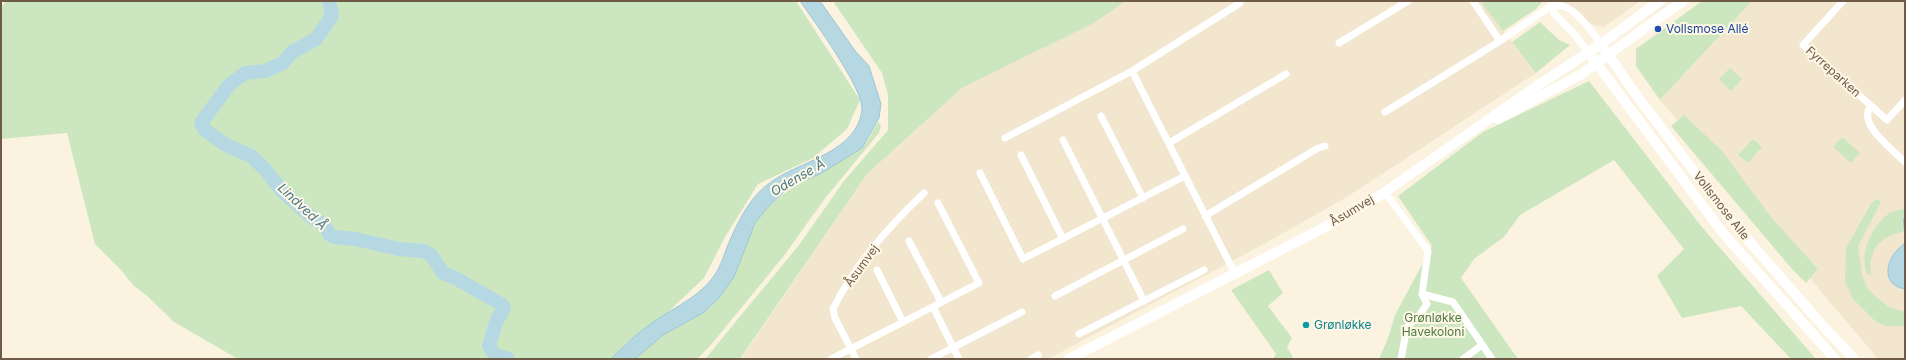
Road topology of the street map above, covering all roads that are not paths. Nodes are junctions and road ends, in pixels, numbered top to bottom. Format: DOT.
graph roads {
  1 [pos="1408,1"];
  2 [pos="1473,1"];
  3 [pos="1660,1"];
  4 [pos="1683,1"];
  5 [pos="1843,1"];
  6 [pos="1554,2"];
  7 [pos="1240,3"];
  8 [pos="1500,41"];
  9 [pos="1339,43"];
  10 [pos="1601,44"];
  11 [pos="1588,52"];
  12 [pos="1608,55"];
  13 [pos="1596,64"];
  14 [pos="1132,71"];
  15 [pos="1286,74"];
  16 [pos="1905,100"];
  17 [pos="1871,106"];
  18 [pos="1385,112"];
  19 [pos="1101,116"];
  20 [pos="1463,137"];
  21 [pos="1005,138"];
  22 [pos="1063,140"];
  23 [pos="1169,143"];
  24 [pos="1325,146"];
  25 [pos="1021,155"];
  26 [pos="1905,162"];
  27 [pos="980,173"];
  28 [pos="1186,176"];
  29 [pos="1385,192"];
  30 [pos="924,193"];
  31 [pos="1143,198"];
  32 [pos="938,203"];
  33 [pos="1205,216"];
  34 [pos="1102,219"];
  35 [pos="1183,229"];
  36 [pos="1063,239"];
  37 [pos="909,241"];
  38 [pos="1123,260"];
  39 [pos="877,270"];
  40 [pos="1204,270"];
  41 [pos="1234,274"];
  42 [pos="1422,294"];
  43 [pos="1055,296"];
  44 [pos="1144,301"];
  45 [pos="941,302"];
  46 [pos="933,307"];
  47 [pos="1022,312"];
  48 [pos="903,322"];
  49 [pos="1079,334"];
  50 [pos="1482,345"];
  51 [pos="954,347"];
  52 [pos="851,349"];
  53 [pos="1038,355"];
  54 [pos="831,359"];
  55 [pos="856,359"];
  56 [pos="931,359"];
  57 [pos="960,359"];
  58 [pos="1031,359"];
  59 [pos="1069,359"];
  60 [pos="1401,359"];
  61 [pos="1463,359"];
  62 [pos="1492,359"];
  63 [pos="1835,359"];
  64 [pos="1854,359"];
  1 -- 9 [label="street"];
  2 -- 8 [label="street"];
  3 -- 10 [label="street, Åsumvej"];
  4 -- 12 [label="street, Åsumvej"];
  5 -- 17 [label="street, Fyrreparken"];
  6 -- 8 [label="street"];
  6 -- 10 [label="street"];
  6 -- 11 [label="street"];
  7 -- 14 [label="street"];
  8 -- 18 [label="street"];
  10 -- 11 [label="street, Åsumvej"];
  10 -- 12 [label="street, Vollsmose Alle"];
  11 -- 13 [label="street, Vollsmose Alle"];
  11 -- 20 [label="street, Åsumvej"];
  12 -- 13 [label="street, Åsumvej"];
  12 -- 64 [label="street, Vollsmose Alle"];
  13 -- 20 [label="street, Åsumvej"];
  13 -- 63 [label="street, Vollsmose Alle"];
  14 -- 21 [label="street"];
  14 -- 23 [label="street"];
  15 -- 23 [label="street"];
  16 -- 17 [label="street, Fyrreparken"];
  17 -- 26 [label="street, Fyrreparken"];
  19 -- 31 [label="street"];
  20 -- 29 [label="street, Åsumvej"];
  22 -- 34 [label="street"];
  23 -- 28 [label="street"];
  24 -- 33 [label="street"];
  25 -- 36 [label="street"];
  27 -- 36 [label="street"];
  28 -- 31 [label="street"];
  28 -- 33 [label="street"];
  29 -- 41 [label="street, Åsumvej"];
  29 -- 42 [label="street"];
  30 -- 52 [label="street, Åsumvej"];
  31 -- 34 [label="street"];
  32 -- 45 [label="street"];
  33 -- 41 [label="street"];
  34 -- 36 [label="street"];
  34 -- 38 [label="street"];
  35 -- 38 [label="street"];
  37 -- 45 [label="street"];
  38 -- 43 [label="street"];
  38 -- 44 [label="street"];
  39 -- 48 [label="street, Åsumvej"];
  40 -- 44 [label="street"];
  41 -- 59 [label="street, Åsumvej"];
  42 -- 50 [label="street"];
  42 -- 60 [label="street"];
  44 -- 49 [label="street"];
  45 -- 46 [label="street"];
  46 -- 48 [label="street"];
  46 -- 51 [label="street"];
  47 -- 51 [label="street"];
  48 -- 52 [label="street"];
  50 -- 61 [label="street"];
  50 -- 62 [label="street"];
  51 -- 56 [label="street"];
  51 -- 57 [label="street"];
  52 -- 54 [label="street"];
  52 -- 55 [label="street, Åsumvej"];
  53 -- 58 [label="street"];
}
